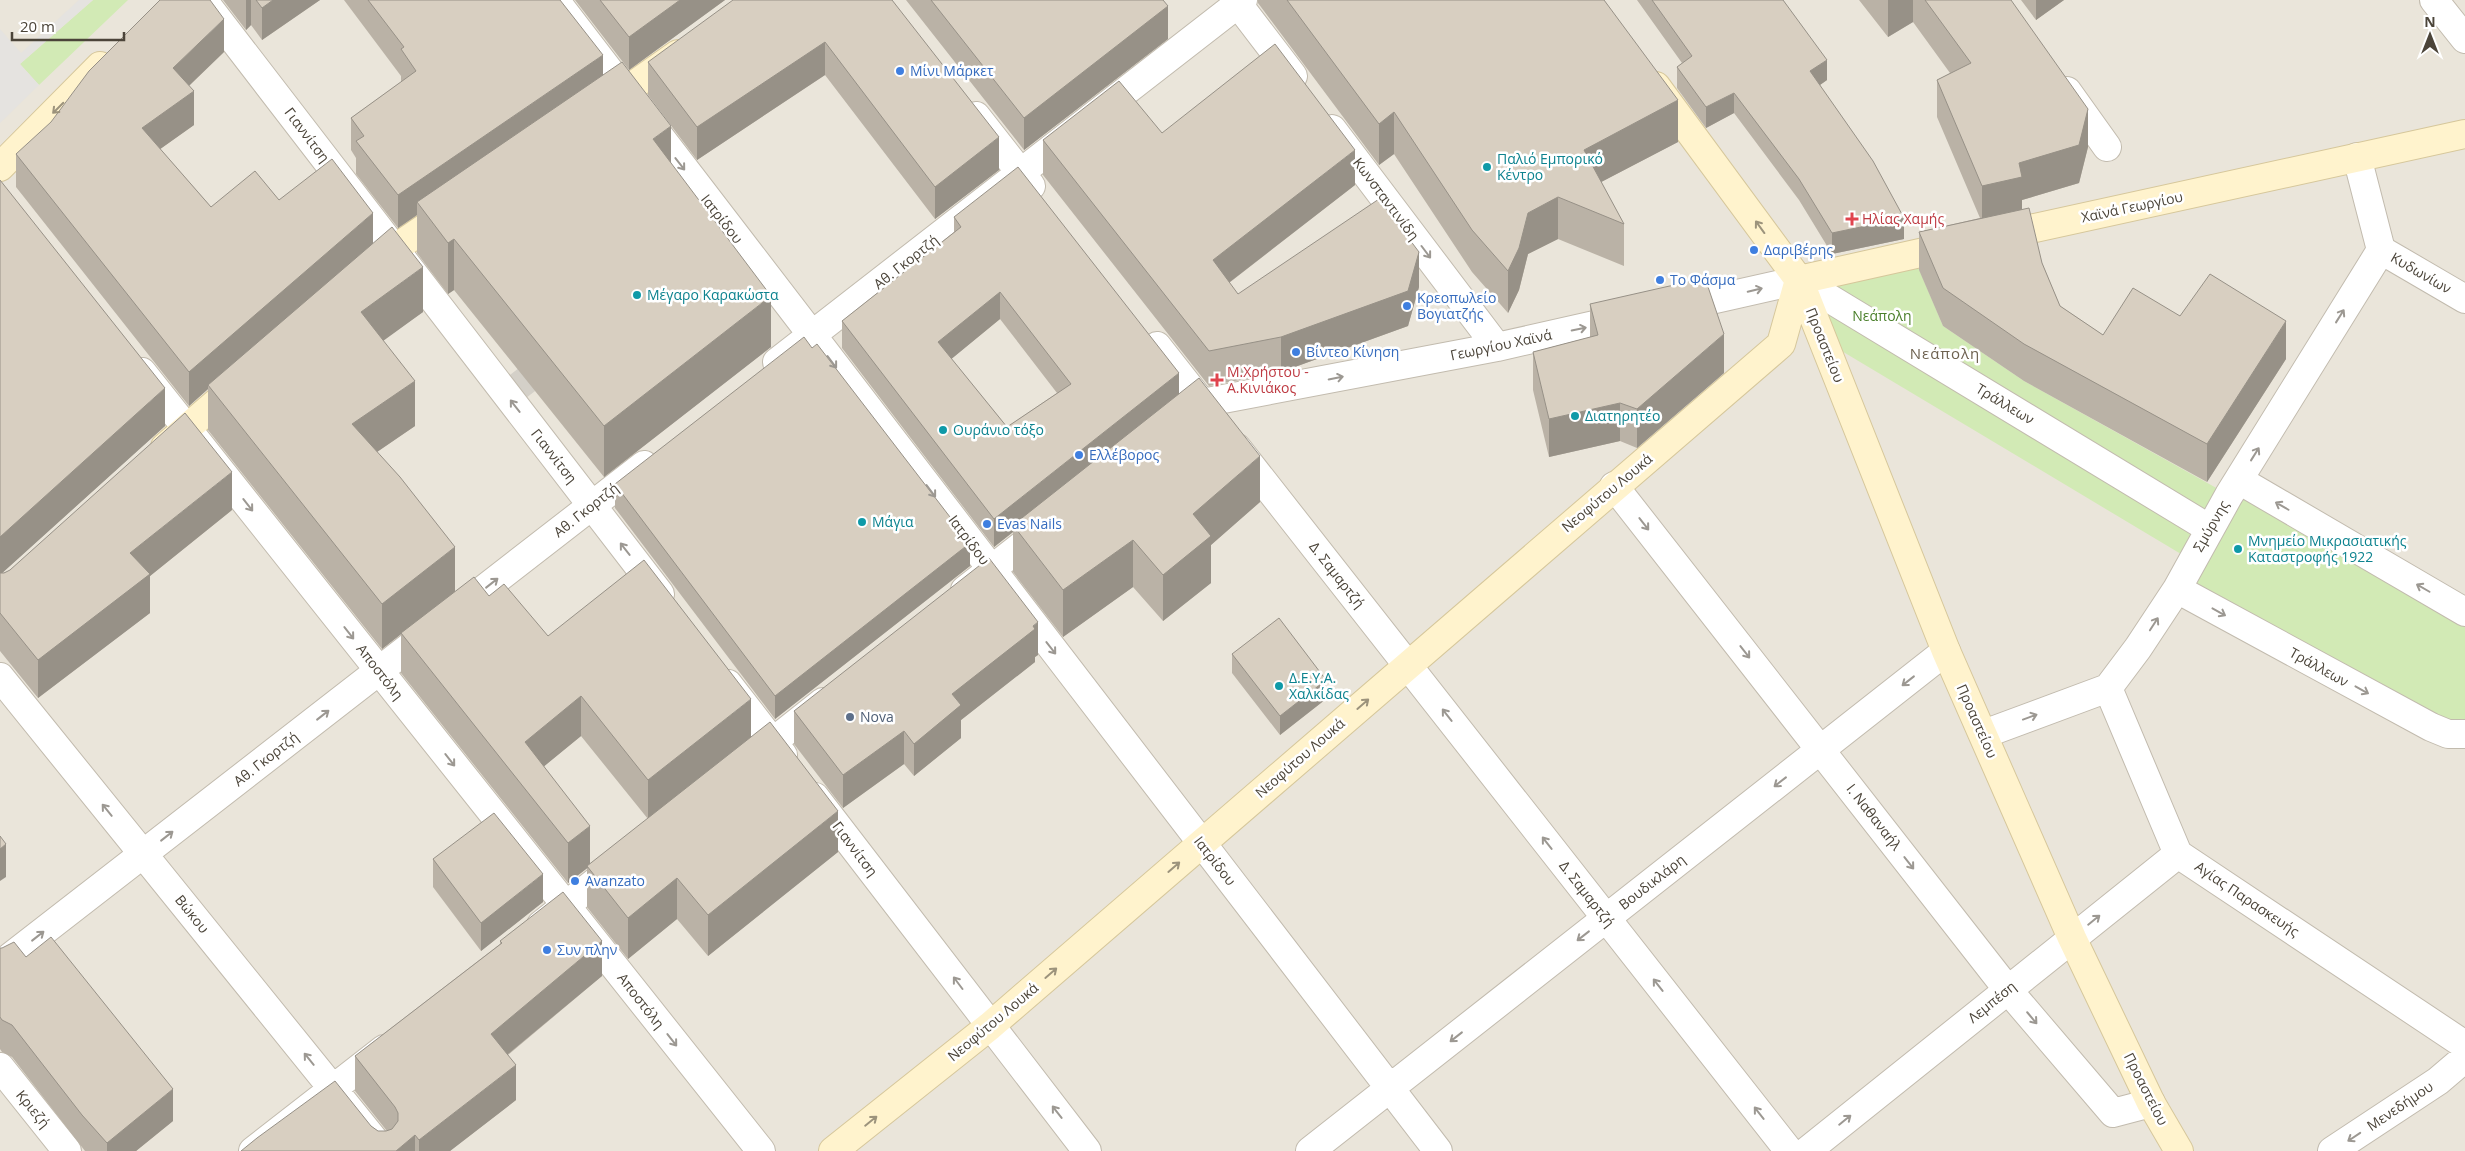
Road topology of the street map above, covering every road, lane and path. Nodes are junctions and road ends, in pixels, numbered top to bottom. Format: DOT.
graph roads {
  1 [pos="203,0"];
  2 [pos="555,0"];
  3 [pos="2434,0"];
  4 [pos="1240,2"];
  5 [pos="696,40"];
  6 [pos="2465,40"];
  7 [pos="120,47"];
  8 [pos="1640,64"];
  9 [pos="2054,73"];
  10 [pos="625,92"];
  11 [pos="959,94"];
  12 [pos="584,120"];
  13 [pos="2465,134"];
  14 [pos="2107,147"];
  15 [pos="2357,157"];
  16 [pos="0,167"];
  17 [pos="1021,173"];
  18 [pos="468,199"];
  19 [pos="1045,204"];
  20 [pos="394,249"];
  21 [pos="2381,250"];
  22 [pos="1799,280"];
  23 [pos="357,281"];
  24 [pos="2465,299"];
  25 [pos="1142,326"];
  26 [pos="812,335"];
  27 [pos="1497,347"];
  28 [pos="126,352"];
  29 [pos="253,370"];
  30 [pos="757,378"];
  31 [pos="1202,403"];
  32 [pos="187,428"];
  33 [pos="1163,434"];
  34 [pos="662,451"];
  35 [pos="144,467"];
  36 [pos="2239,480"];
  37 [pos="1614,486"];
  38 [pos="592,506"];
  39 [pos="1062,514"];
  40 [pos="2210,529"];
  41 [pos="991,570"];
  42 [pos="2177,589"];
  43 [pos="944,606"];
  44 [pos="2465,612"];
  45 [pos="676,616"];
  46 [pos="1946,651"];
  47 [pos="712,663"];
  48 [pos="1408,665"];
  49 [pos="379,671"];
  50 [pos="0,677"];
  51 [pos="843,686"];
  52 [pos="2108,688"];
  53 [pos="1984,734"];
  54 [pos="2465,734"];
  55 [pos="773,742"];
  56 [pos="1822,749"];
  57 [pos="734,772"];
  58 [pos="1201,843"];
  59 [pos="635,851"];
  60 [pos="143,854"];
  61 [pos="2178,854"];
  62 [pos="566,906"];
  63 [pos="1606,918"];
  64 [pos="2072,938"];
  65 [pos="519,942"];
  66 [pos="0,966"];
  67 [pos="2008,990"];
  68 [pos="990,1026"];
  69 [pos="403,1034"];
  70 [pos="2465,1045"];
  71 [pos="2465,1058"];
  72 [pos="0,1068"];
  73 [pos="1390,1088"];
  74 [pos="333,1089"];
  75 [pos="2151,1103"];
  76 [pos="66,1151"];
  77 [pos="253,1151"];
  78 [pos="383,1151"];
  79 [pos="761,1151"];
  80 [pos="833,1151"];
  81 [pos="1087,1151"];
  82 [pos="1310,1151"];
  83 [pos="1438,1151"];
  84 [pos="1789,1151"];
  85 [pos="1807,1151"];
  86 [pos="2179,1151"];
  87 [pos="2332,1151"];
  1 -- 20 [label="street, Γιαννίτση"];
  2 -- 10 [label="street, Ιατρίδου"];
  3 -- 6 [label="street"];
  4 -- 17 [label="street, Αθ. Γκορτζή"];
  4 -- 27 [label="street, Κωνσταντινίδη, one-way"];
  5 -- 10 [label="main road"];
  7 -- 16 [label="main road, one-way"];
  22 -- 8 [label="main road, Προαστείου, one-way"];
  9 -- 14 [label="street"];
  10 -- 12 [label="main road"];
  10 -- 26 [label="street, Ιατρίδου, one-way"];
  11 -- 17 [label="street"];
  13 -- 15 [label="main road, Χαϊνά Γεωργίου"];
  15 -- 21 [label="street, Κυδωνίων"];
  15 -- 22 [label="main road, Χαϊνά Γεωργίου"];
  17 -- 19 [label="street"];
  17 -- 26 [label="street, Αθ. Γκορτζή"];
  18 -- 20 [label="main road"];
  20 -- 23 [label="main road"];
  38 -- 20 [label="street, Γιαννίτση, one-way"];
  21 -- 24 [label="street, Κυδωνίων"];
  36 -- 21 [label="street, Σμύρνης, one-way"];
  27 -- 22 [label="street, Γεωργίου Χαϊνά, one-way"];
  22 -- 37 [label="main road, Νεοφύτου Λουκά"];
  22 -- 40 [label="street, Τράλλεων"];
  22 -- 46 [label="main road, Προαστείου"];
  25 -- 31 [label="street, Δ. Σαμαρτζή"];
  26 -- 30 [label="street, Αθ. Γκορτζή"];
  26 -- 41 [label="street, Ιατρίδου, one-way"];
  31 -- 27 [label="street, Γεωργίου Χαϊνά, one-way"];
  28 -- 32 [label="street, Αποστόλη"];
  29 -- 32 [label="main road"];
  31 -- 33 [label="street"];
  31 -- 48 [label="street, Δ. Σαμαρτζή"];
  32 -- 35 [label="main road"];
  32 -- 49 [label="street, Αποστόλη, one-way"];
  34 -- 38 [label="street, Αθ. Γκορτζή"];
  36 -- 40 [label="street, Σμύρνης"];
  44 -- 36 [label="street, one-way"];
  37 -- 48 [label="main road, Νεοφύτου Λουκά"];
  37 -- 56 [label="street, Ι. Ναθαναήλ, one-way"];
  45 -- 38 [label="street, Γιαννίτση, one-way"];
  49 -- 38 [label="street, Αθ. Γκορτζή, one-way"];
  39 -- 41 [label="street"];
  40 -- 42 [label="street, Σμύρνης"];
  41 -- 43 [label="street"];
  41 -- 58 [label="street, Ιατρίδου, one-way"];
  52 -- 42 [label="street, Σμύρνης, one-way"];
  42 -- 54 [label="street, Τράλλεων, one-way"];
  46 -- 53 [label="main road, Προαστείου"];
  46 -- 56 [label="street, Βουδικλάρη, one-way"];
  47 -- 55 [label="street, Γιαννίτση"];
  58 -- 48 [label="main road, Νεοφύτου Λουκά, one-way"];
  63 -- 48 [label="street, Δ. Σαμαρτζή, one-way"];
  60 -- 49 [label="street, Αθ. Γκορτζή, one-way"];
  49 -- 62 [label="street, Αποστόλη, one-way"];
  60 -- 50 [label="street, Βώκου, one-way"];
  51 -- 55 [label="street"];
  53 -- 52 [label="street, one-way"];
  52 -- 61 [label="street"];
  53 -- 64 [label="main road, Προαστείου"];
  55 -- 57 [label="street"];
  68 -- 55 [label="street, Γιαννίτση, one-way"];
  56 -- 63 [label="street, Βουδικλάρη, one-way"];
  56 -- 67 [label="street, Ι. Ναθαναήλ, one-way"];
  68 -- 58 [label="main road, Νεοφύτου Λουκά, one-way"];
  58 -- 73 [label="street, Ιατρίδου"];
  59 -- 62 [label="street"];
  66 -- 60 [label="street, Αθ. Γκορτζή, one-way"];
  74 -- 60 [label="street, Βώκου, one-way"];
  64 -- 61 [label="street, Λεμπέση, one-way"];
  61 -- 70 [label="street, Αγίας Παρασκευής"];
  62 -- 65 [label="street"];
  62 -- 79 [label="street, Αποστόλη, one-way"];
  63 -- 73 [label="street, Βουδικλάρη, one-way"];
  84 -- 63 [label="street, Δ. Σαμαρτζή, one-way"];
  64 -- 67 [label="street, Λεμπέση"];
  64 -- 75 [label="main road, Προαστείου"];
  67 -- 75 [label="street, Ι. Ναθαναήλ, one-way"];
  85 -- 67 [label="street, Λεμπέση, one-way"];
  80 -- 68 [label="main road, Νεοφύτου Λουκά, one-way"];
  81 -- 68 [label="street, Γιαννίτση, one-way"];
  69 -- 74 [label="street"];
  71 -- 87 [label="street, Μενεδήμου, one-way"];
  72 -- 76 [label="street, Κριεζή"];
  73 -- 82 [label="street, Βουδικλάρη"];
  73 -- 83 [label="street, Ιατρίδου"];
  74 -- 77 [label="street"];
  74 -- 78 [label="street, Βώκου"];
  75 -- 86 [label="main road, Προαστείου"];
}
